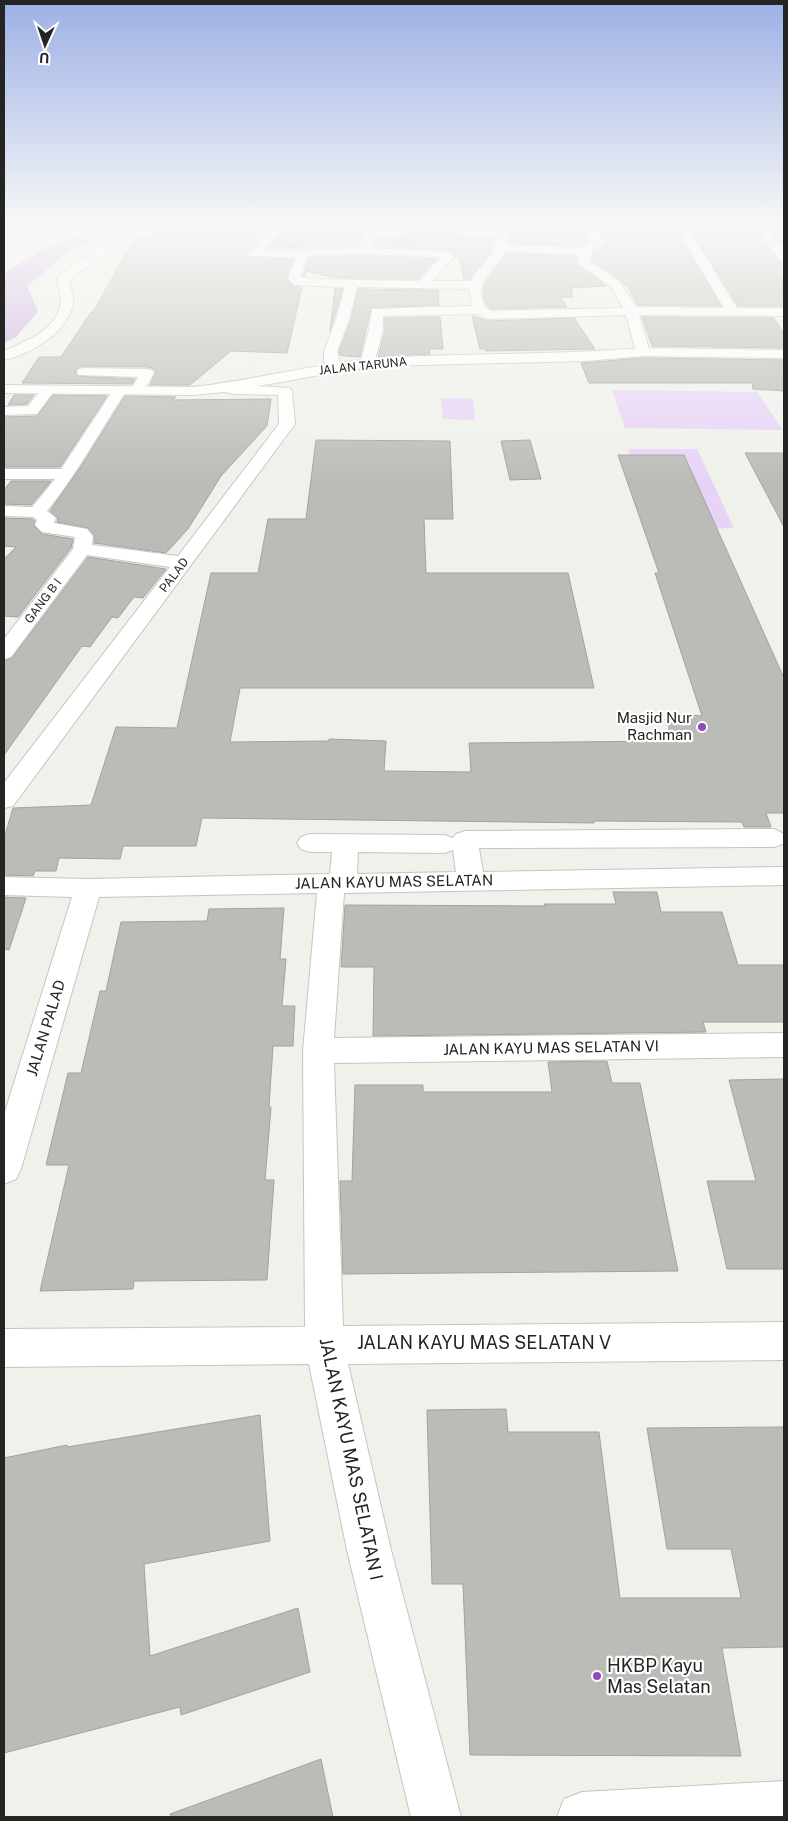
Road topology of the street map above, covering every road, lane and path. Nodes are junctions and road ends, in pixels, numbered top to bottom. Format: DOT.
graph roads {
  1 [pos="65,311"];
  2 [pos="345,311"];
  3 [pos="379,311"];
  4 [pos="482,311"];
  5 [pos="630,311"];
  6 [pos="733,312"];
  7 [pos="784,312"];
  8 [pos="643,352"];
  9 [pos="784,354"];
  10 [pos="4,356"];
  11 [pos="367,364"];
  12 [pos="334,368"];
  13 [pos="84,372"];
  14 [pos="224,388"];
  15 [pos="4,390"];
  16 [pos="48,390"];
  17 [pos="128,390"];
  18 [pos="4,412"];
  19 [pos="4,474"];
  20 [pos="67,474"];
  21 [pos="4,511"];
  22 [pos="37,512"];
  23 [pos="82,549"];
  24 [pos="184,563"];
  25 [pos="4,653"];
  26 [pos="4,800"];
  27 [pos="774,838"];
  28 [pos="648,839"];
  29 [pos="310,842"];
  30 [pos="345,843"];
  31 [pos="444,844"];
  32 [pos="784,876"];
  33 [pos="656,878"];
  34 [pos="471,881"];
  35 [pos="337,883"];
  36 [pos="4,886"];
  37 [pos="88,888"];
  38 [pos="784,1045"];
  39 [pos="318,1051"];
  40 [pos="4,1169"];
  41 [pos="784,1341"];
  42 [pos="324,1344"];
  43 [pos="4,1348"];
  44 [pos="784,1806"];
  45 [pos="436,1817"];
  46 [pos="582,1817"];
  1 -- 10 [label="street"];
  2 -- 12 [label="street"];
  3 -- 11 [label="street"];
  4 -- 5 [label="street"];
  5 -- 6 [label="street"];
  5 -- 8 [label="street"];
  6 -- 7 [label="street"];
  8 -- 9 [label="street, JALAN TARUNA"];
  8 -- 11 [label="street, JALAN TARUNA"];
  11 -- 12 [label="street, JALAN TARUNA"];
  12 -- 14 [label="street, JALAN TARUNA"];
  13 -- 17 [label="street"];
  14 -- 17 [label="street, JALAN TARUNA"];
  14 -- 24 [label="street, PALAD"];
  15 -- 16 [label="street, JALAN TARUNA"];
  16 -- 17 [label="street, JALAN TARUNA"];
  16 -- 18 [label="street"];
  17 -- 20 [label="street"];
  19 -- 20 [label="street"];
  20 -- 22 [label="street"];
  21 -- 22 [label="street"];
  22 -- 23 [label="street"];
  23 -- 24 [label="street"];
  23 -- 25 [label="street, GANG B I"];
  24 -- 26 [label="street, PALAD"];
  27 -- 28 [label="street"];
  28 -- 33 [label="street"];
  28 -- 34 [label="street"];
  29 -- 30 [label="street"];
  30 -- 31 [label="street"];
  30 -- 35 [label="street, JALAN KAYU MAS SELATAN I"];
  32 -- 33 [label="street, JALAN KAYU MAS SELATAN"];
  33 -- 34 [label="street, JALAN KAYU MAS SELATAN"];
  34 -- 35 [label="street, JALAN KAYU MAS SELATAN"];
  35 -- 37 [label="street, JALAN KAYU MAS SELATAN"];
  35 -- 39 [label="street, JALAN KAYU MAS SELATAN I"];
  36 -- 37 [label="street, JALAN KAYU MAS SELATAN"];
  37 -- 40 [label="street, JALAN PALAD"];
  38 -- 39 [label="street, JALAN KAYU MAS SELATAN VI"];
  39 -- 42 [label="street, JALAN KAYU MAS SELATAN I"];
  41 -- 42 [label="street, JALAN KAYU MAS SELATAN V"];
  42 -- 43 [label="street, JALAN KAYU MAS SELATAN V"];
  42 -- 45 [label="street, JALAN KAYU MAS SELATAN I"];
  44 -- 46 [label="street"];
}
